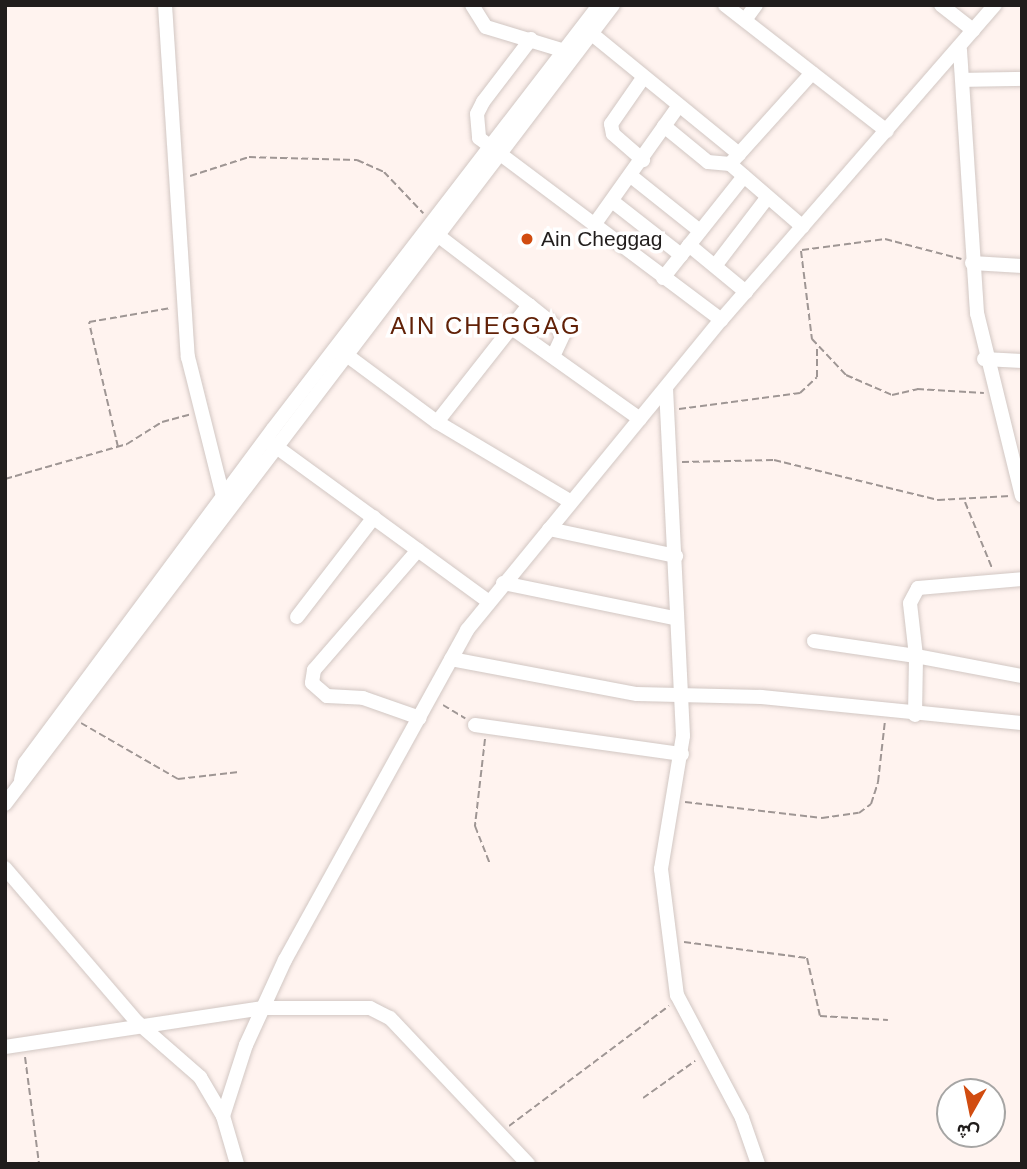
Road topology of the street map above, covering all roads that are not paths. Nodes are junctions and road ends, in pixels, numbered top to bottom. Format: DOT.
graph roads {
  1 [pos="164,5"];
  2 [pos="472,5"];
  3 [pos="599,5"];
  4 [pos="613,5"];
  5 [pos="725,5"];
  6 [pos="756,5"];
  7 [pos="941,5"];
  8 [pos="995,5"];
  9 [pos="745,20"];
  10 [pos="973,30"];
  11 [pos="592,34"];
  12 [pos="531,38"];
  13 [pos="960,50"];
  14 [pos="565,51"];
  15 [pos="813,73"];
  16 [pos="643,78"];
  17 [pos="1022,79"];
  18 [pos="964,80"];
  19 [pos="678,107"];
  20 [pos="664,126"];
  21 [pos="887,131"];
  22 [pos="496,153"];
  23 [pos="735,159"];
  24 [pos="643,160"];
  25 [pos="631,176"];
  26 [pos="744,176"];
  27 [pos="767,198"];
  28 [pos="612,201"];
  29 [pos="594,225"];
  30 [pos="803,227"];
  31 [pos="700,231"];
  32 [pos="440,237"];
  33 [pos="685,250"];
  34 [pos="972,262"];
  35 [pos="715,266"];
  36 [pos="1022,266"];
  37 [pos="663,278"];
  38 [pos="746,292"];
  39 [pos="529,305"];
  40 [pos="721,320"];
  41 [pos="512,328"];
  42 [pos="348,356"];
  43 [pos="553,357"];
  44 [pos="984,359"];
  45 [pos="1022,361"];
  46 [pos="666,388"];
  47 [pos="640,419"];
  48 [pos="437,422"];
  49 [pos="271,443"];
  50 [pos="223,496"];
  51 [pos="1022,496"];
  52 [pos="571,502"];
  53 [pos="374,517"];
  54 [pos="549,529"];
  55 [pos="418,550"];
  56 [pos="676,556"];
  57 [pos="1022,579"];
  58 [pos="503,583"];
  59 [pos="488,601"];
  60 [pos="297,617"];
  61 [pos="674,618"];
  62 [pos="814,641"];
  63 [pos="916,656"];
  64 [pos="451,659"];
  65 [pos="1022,676"];
  66 [pos="677,696"];
  67 [pos="915,715"];
  68 [pos="420,718"];
  69 [pos="1022,723"];
  70 [pos="475,725"];
  71 [pos="682,754"];
  72 [pos="21,780"];
  73 [pos="5,804"];
  74 [pos="5,868"];
  75 [pos="263,1008"];
  76 [pos="138,1022"];
  77 [pos="5,1047"];
  78 [pos="223,1116"];
  79 [pos="237,1164"];
  80 [pos="528,1164"];
  81 [pos="758,1164"];
  1 -- 50 [label="street"];
  2 -- 12 [label="street"];
  3 -- 14 [label="street"];
  4 -- 11 [label="street"];
  5 -- 9 [label="street"];
  6 -- 9 [label="street"];
  7 -- 10 [label="street"];
  8 -- 10 [label="street"];
  9 -- 15 [label="street"];
  10 -- 13 [label="street"];
  11 -- 16 [label="street"];
  11 -- 22 [label="street"];
  12 -- 14 [label="street"];
  12 -- 22 [label="street"];
  13 -- 18 [label="street"];
  13 -- 21 [label="street"];
  14 -- 22 [label="street"];
  15 -- 21 [label="street"];
  15 -- 23 [label="street"];
  16 -- 19 [label="street"];
  16 -- 24 [label="street"];
  17 -- 18 [label="street"];
  18 -- 34 [label="street"];
  19 -- 20 [label="street"];
  19 -- 23 [label="street"];
  20 -- 23 [label="street"];
  20 -- 24 [label="street"];
  21 -- 30 [label="street"];
  22 -- 29 [label="street"];
  22 -- 32 [label="street"];
  22 -- 49 [label="street"];
  23 -- 26 [label="street"];
  24 -- 25 [label="street"];
  25 -- 28 [label="street"];
  25 -- 31 [label="street"];
  26 -- 27 [label="street"];
  26 -- 31 [label="street"];
  27 -- 30 [label="street"];
  27 -- 35 [label="street"];
  28 -- 29 [label="street"];
  28 -- 33 [label="street"];
  29 -- 37 [label="street"];
  30 -- 38 [label="street"];
  31 -- 33 [label="street"];
  32 -- 39 [label="street"];
  32 -- 42 [label="street"];
  33 -- 35 [label="street"];
  33 -- 37 [label="street"];
  34 -- 36 [label="street"];
  34 -- 44 [label="street"];
  35 -- 38 [label="street"];
  37 -- 40 [label="street"];
  38 -- 40 [label="street"];
  39 -- 41 [label="street"];
  39 -- 43 [label="street"];
  40 -- 46 [label="street"];
  41 -- 43 [label="street"];
  41 -- 48 [label="street"];
  42 -- 48 [label="street"];
  42 -- 49 [label="street"];
  43 -- 47 [label="street"];
  44 -- 45 [label="street"];
  44 -- 51 [label="street"];
  46 -- 47 [label="street"];
  46 -- 56 [label="street"];
  47 -- 52 [label="street"];
  48 -- 52 [label="street"];
  49 -- 50 [label="street"];
  49 -- 53 [label="street"];
  49 -- 72 [label="street"];
  50 -- 72 [label="street"];
  52 -- 54 [label="street"];
  53 -- 55 [label="street"];
  53 -- 60 [label="street"];
  54 -- 56 [label="street"];
  54 -- 58 [label="street"];
  55 -- 59 [label="street"];
  55 -- 68 [label="street"];
  56 -- 61 [label="street"];
  57 -- 63 [label="street"];
  58 -- 59 [label="street"];
  58 -- 61 [label="street"];
  59 -- 64 [label="street"];
  61 -- 66 [label="street"];
  62 -- 63 [label="street"];
  63 -- 65 [label="street"];
  63 -- 67 [label="street"];
  64 -- 66 [label="street"];
  64 -- 68 [label="street"];
  66 -- 67 [label="street"];
  66 -- 71 [label="street"];
  67 -- 69 [label="street"];
  68 -- 75 [label="street"];
  70 -- 71 [label="street"];
  71 -- 81 [label="street"];
  72 -- 73 [label="street"];
  74 -- 76 [label="street"];
  75 -- 76 [label="street"];
  75 -- 78 [label="street"];
  75 -- 80 [label="street"];
  76 -- 77 [label="street"];
  76 -- 78 [label="street"];
  78 -- 79 [label="street"];
}
